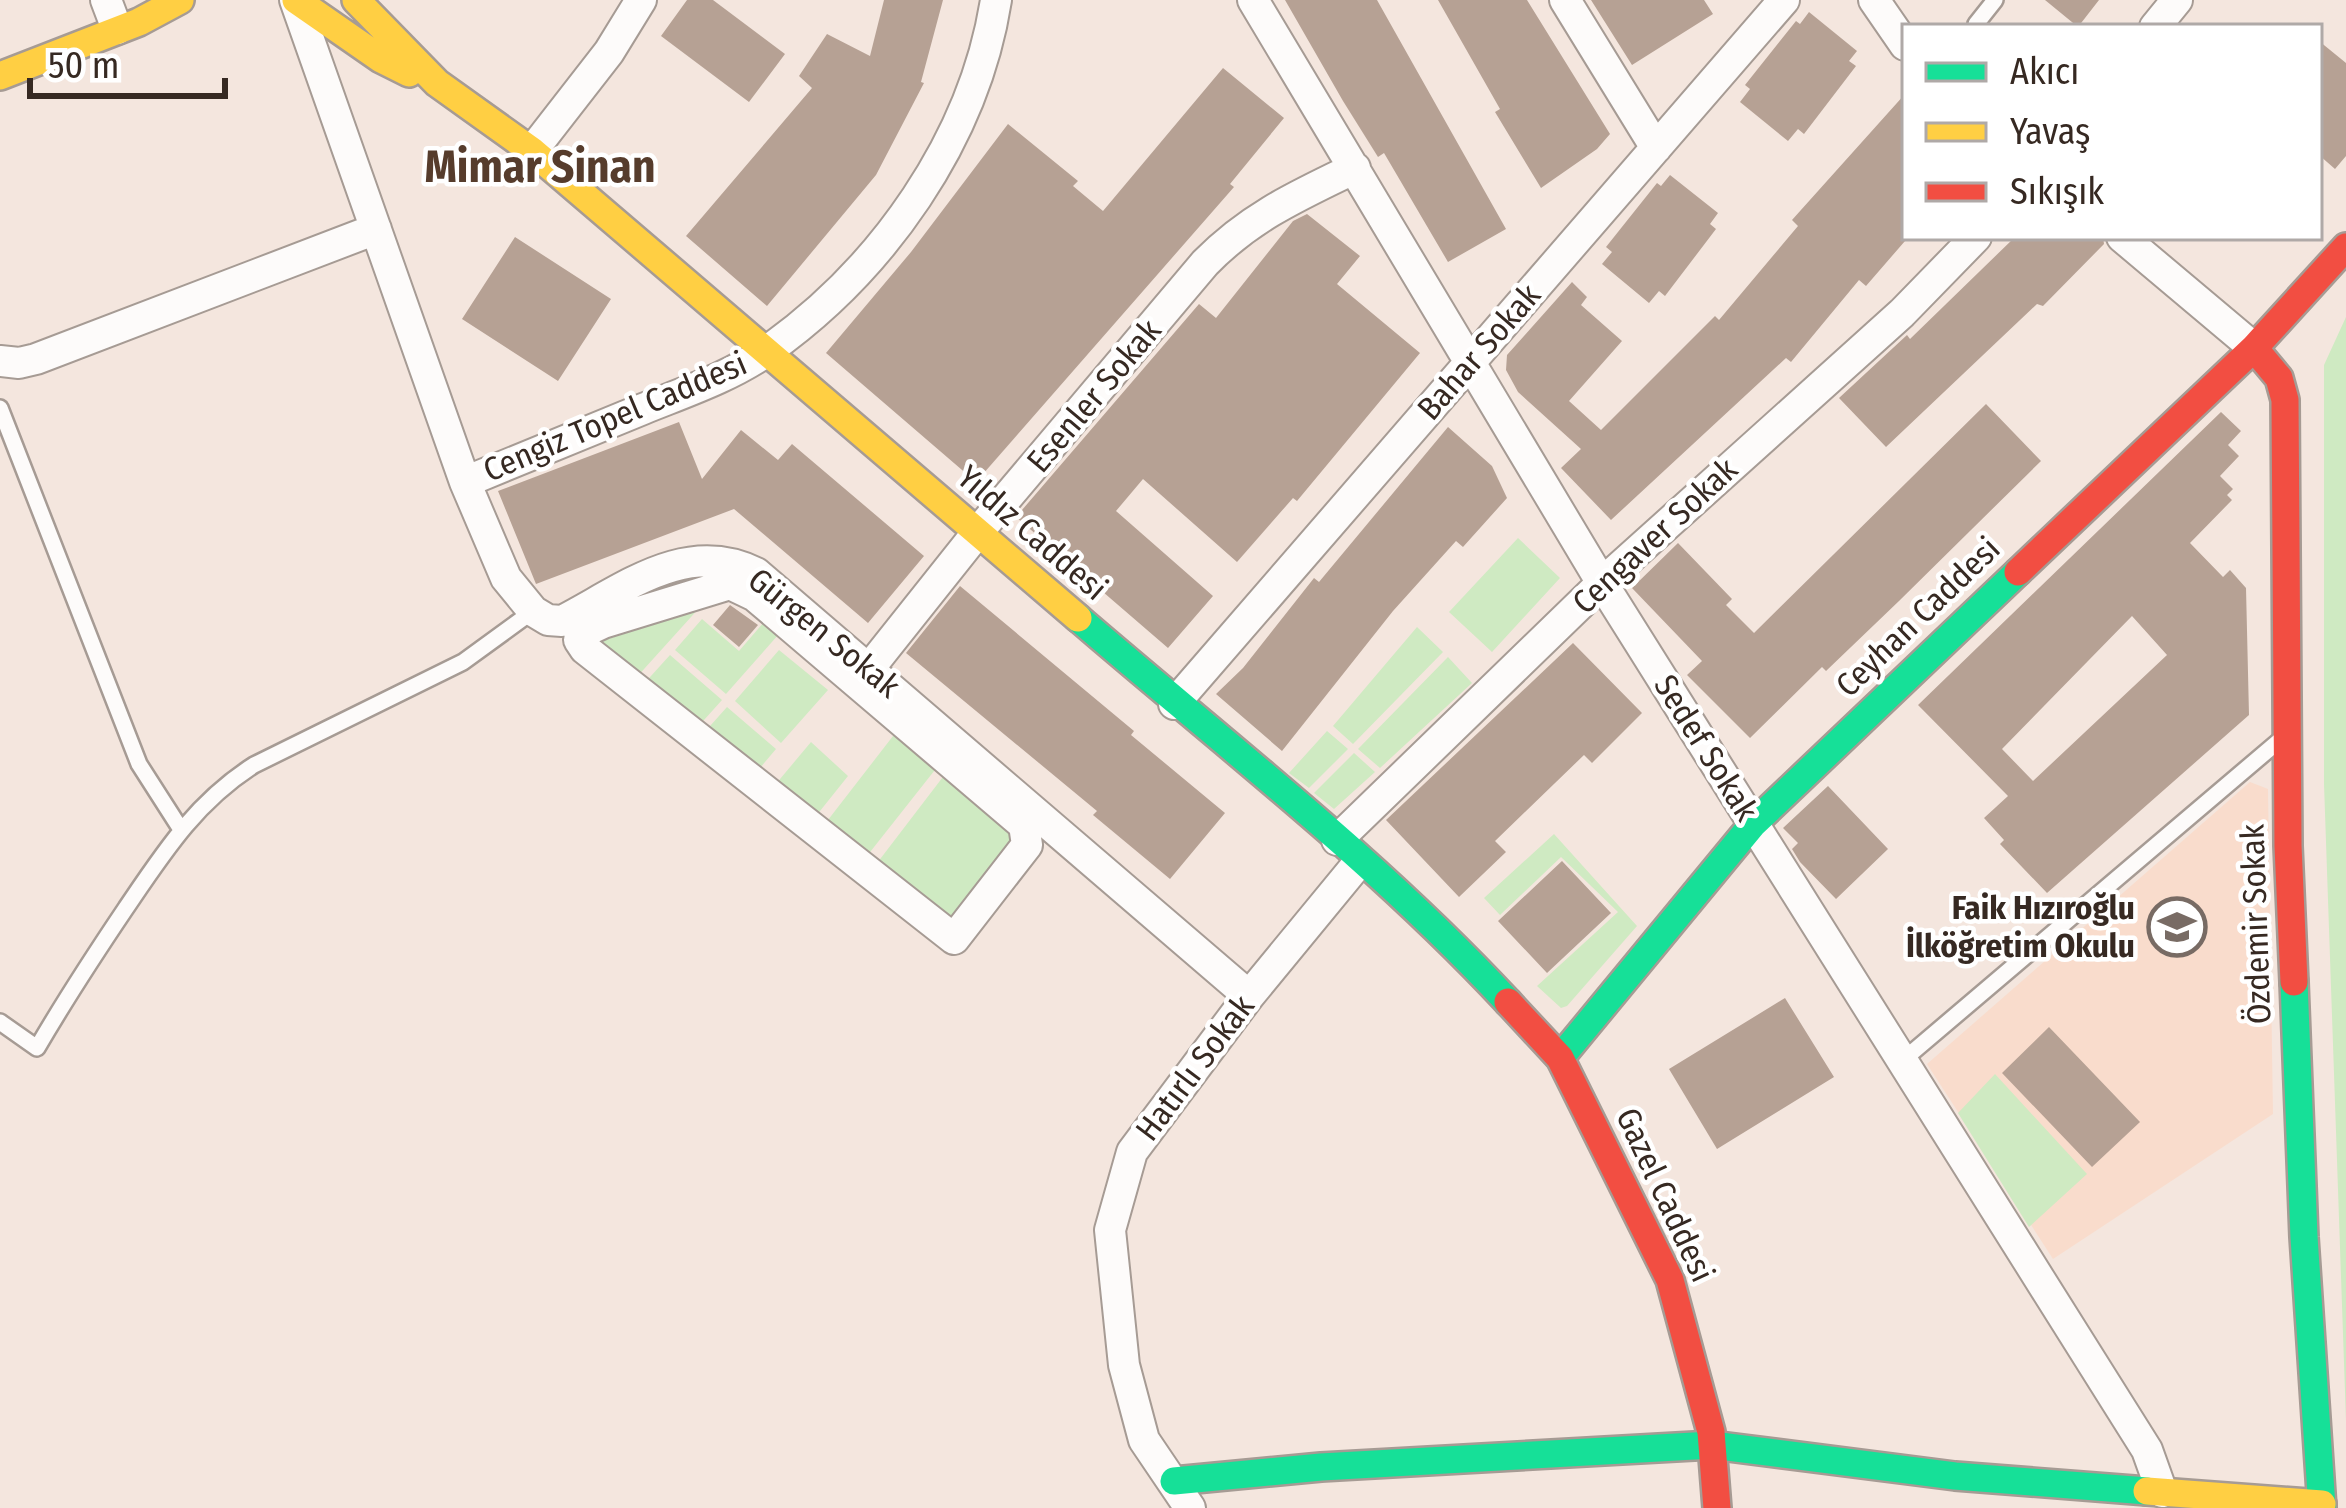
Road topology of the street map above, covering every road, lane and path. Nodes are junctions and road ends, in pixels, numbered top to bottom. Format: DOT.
graph roads {
  1 [pos="106,0"];
  2 [pos="180,0"];
  3 [pos="295,0"];
  4 [pos="356,0"];
  5 [pos="641,0"];
  6 [pos="996,0"];
  7 [pos="1253,0"];
  8 [pos="1565,0"];
  9 [pos="1784,0"];
  10 [pos="1874,0"];
  11 [pos="1995,0"];
  12 [pos="2177,0"];
  13 [pos="136,17"];
  14 [pos="1976,24"];
  15 [pos="2157,24"];
  16 [pos="1902,41"];
  17 [pos="0,76"];
  18 [pos="437,83"];
  19 [pos="1656,148"];
  20 [pos="532,151"];
  21 [pos="1354,168"];
  22 [pos="376,229"];
  23 [pos="1973,240"];
  24 [pos="2126,240"];
  25 [pos="2346,247"];
  26 [pos="2254,348"];
  27 [pos="767,351"];
  28 [pos="1471,360"];
  29 [pos="2,368"];
  30 [pos="0,408"];
  31 [pos="465,482"];
  32 [pos="977,533"];
  33 [pos="1602,583"];
  34 [pos="533,611"];
  35 [pos="864,675"];
  36 [pos="1174,704"];
  37 [pos="2287,735"];
  38 [pos="1753,824"];
  39 [pos="180,828"];
  40 [pos="1337,840"];
  41 [pos="1360,861"];
  42 [pos="1249,996"];
  43 [pos="0,1022"];
  44 [pos="1560,1058"];
  45 [pos="1902,1061"];
  46 [pos="1712,1445"];
  47 [pos="2162,1492"];
  48 [pos="1182,1495"];
  49 [pos="2322,1506"];
  50 [pos="1717,1508"];
  1 -- 13 [label="street"];
  2 -- 13 [label="street"];
  3 -- 18 [label="street, Yıldız Caddesi"];
  3 -- 22 [label="street"];
  4 -- 18 [label="street, Yıldız Caddesi"];
  5 -- 20 [label="street"];
  6 -- 27 [label="street, Cengiz Topel Caddesi"];
  7 -- 21 [label="street, Sedef Sokak"];
  8 -- 19 [label="street"];
  9 -- 19 [label="street, Bahar Sokak"];
  10 -- 16 [label="street"];
  11 -- 14 [label="lane"];
  12 -- 15 [label="street"];
  13 -- 17 [label="street"];
  18 -- 20 [label="street, Yıldız Caddesi"];
  19 -- 28 [label="street, Bahar Sokak"];
  20 -- 27 [label="street, Yıldız Caddesi"];
  21 -- 28 [label="street, Sedef Sokak"];
  21 -- 32 [label="street, Esenler Sokak"];
  22 -- 29 [label="street"];
  22 -- 31 [label="street"];
  23 -- 33 [label="street, Cengaver Sokak"];
  24 -- 26 [label="street"];
  25 -- 26 [label="street, Ceyhan Caddesi"];
  26 -- 37 [label="street, Özdemir Sokak"];
  26 -- 38 [label="street, Ceyhan Caddesi"];
  27 -- 31 [label="street, Cengiz Topel Caddesi"];
  27 -- 32 [label="street, Yıldız Caddesi"];
  28 -- 33 [label="street, Sedef Sokak"];
  28 -- 36 [label="street, Bahar Sokak"];
  30 -- 39 [label="lane"];
  31 -- 34 [label="street"];
  32 -- 35 [label="street, Esenler Sokak"];
  32 -- 36 [label="street, Yıldız Caddesi"];
  33 -- 38 [label="street, Sedef Sokak"];
  33 -- 40 [label="street, Cengaver Sokak"];
  34 -- 35 [label="street, Gürgen Sokak"];
  34 -- 39 [label="lane"];
  35 -- 35 [label="street"];
  35 -- 42 [label="street, Gürgen Sokak"];
  36 -- 40 [label="street, Yıldız Caddesi"];
  37 -- 45 [label="lane"];
  37 -- 49 [label="street, Özdemir Sokak"];
  38 -- 44 [label="street, Ceyhan Caddesi"];
  38 -- 45 [label="street, Sedef Sokak"];
  39 -- 43 [label="lane"];
  40 -- 41 [label="street, Yıldız Caddesi"];
  41 -- 42 [label="street, Hatırlı Sokak"];
  41 -- 44 [label="street, Yıldız Caddesi"];
  42 -- 48 [label="street, Hatırlı Sokak"];
  44 -- 46 [label="street, Gazel Caddesi"];
  45 -- 47 [label="street, Sedef Sokak"];
  46 -- 47 [label="street"];
  46 -- 48 [label="street"];
  46 -- 50 [label="street, Gazel Caddesi"];
  47 -- 49 [label="street"];
}
